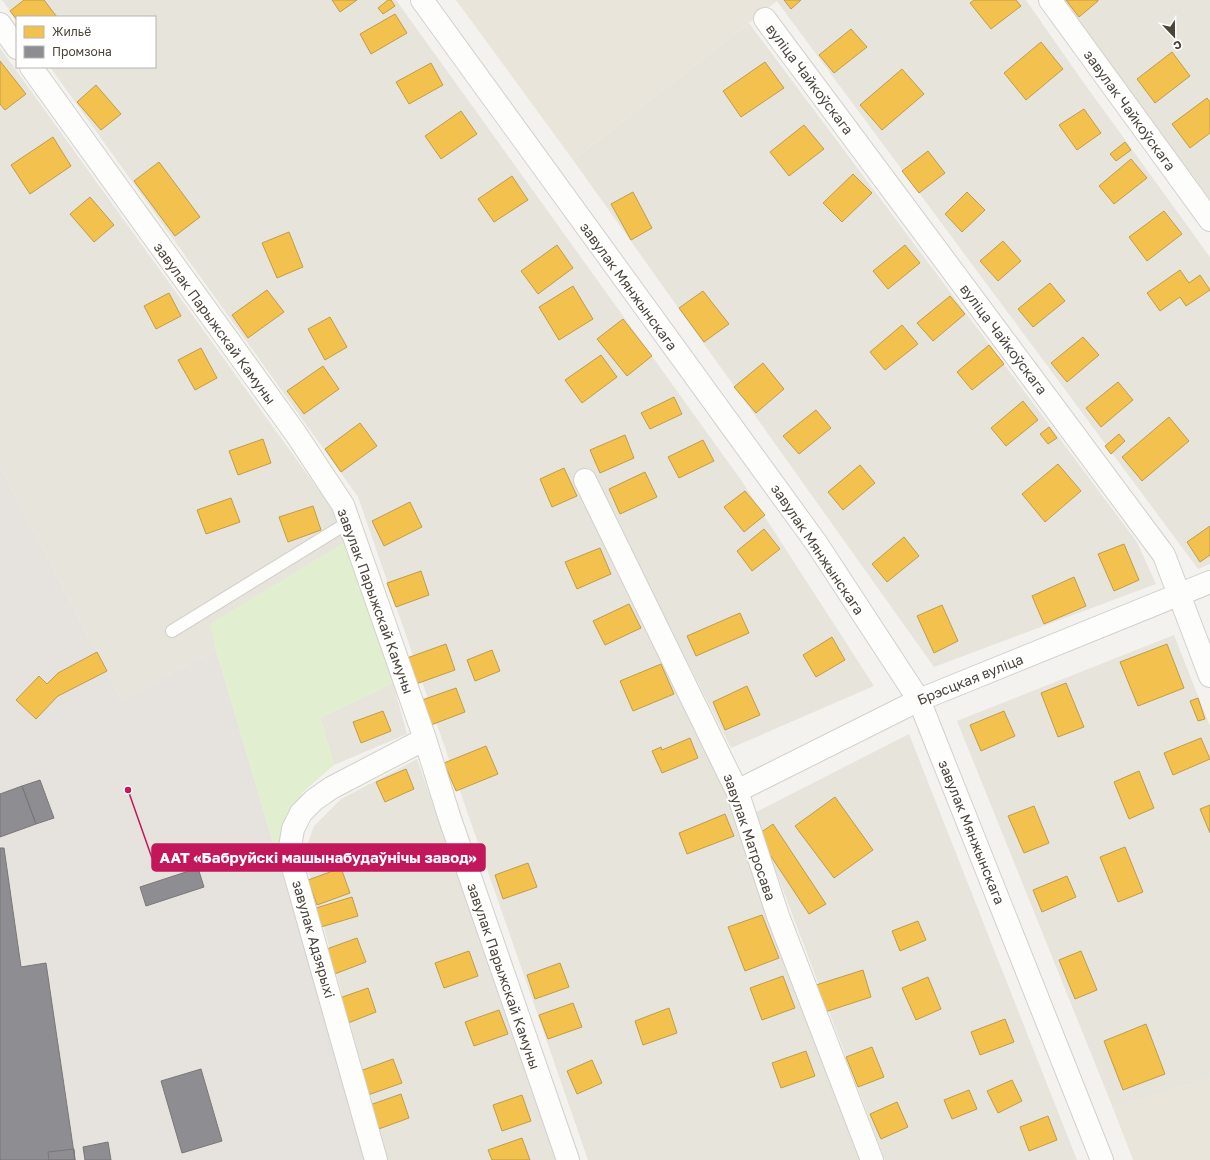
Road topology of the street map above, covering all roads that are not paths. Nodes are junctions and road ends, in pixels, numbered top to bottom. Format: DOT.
graph roads {
  1 [pos="422,0"];
  2 [pos="1050,0"];
  3 [pos="766,19"];
  4 [pos="0,24"];
  5 [pos="16,47"];
  6 [pos="32,68"];
  7 [pos="1210,220"];
  8 [pos="585,480"];
  9 [pos="349,522"];
  10 [pos="1210,582"];
  11 [pos="1179,594"];
  12 [pos="172,631"];
  13 [pos="1210,676"];
  14 [pos="919,700"];
  15 [pos="426,739"];
  16 [pos="737,791"];
  17 [pos="376,1160"];
  18 [pos="568,1160"];
  19 [pos="872,1160"];
  20 [pos="1102,1160"];
  1 -- 14 [label="street, завулак Мянжынскага"];
  2 -- 7 [label="street, завулак Чайкоўскага"];
  3 -- 11 [label="street, вуліца Чайкоўскага"];
  4 -- 5 [label="street"];
  6 -- 9 [label="street, завулак Парыжскай Камуны"];
  8 -- 16 [label="street, завулак Матросава"];
  9 -- 12 [label="lane"];
  9 -- 15 [label="street, завулак Парыжскай Камуны"];
  10 -- 11 [label="street, Брэсцкая вуліца"];
  11 -- 13 [label="street, вуліца Чайкоўскага"];
  11 -- 14 [label="street, Брэсцкая вуліца"];
  14 -- 16 [label="street, Брэсцкая вуліца"];
  14 -- 20 [label="street, завулак Мянжынскага"];
  15 -- 17 [label="street, завулак Адзярыхі"];
  15 -- 18 [label="street, завулак Парыжскай Камуны"];
  16 -- 19 [label="street, завулак Матросава"];
}
